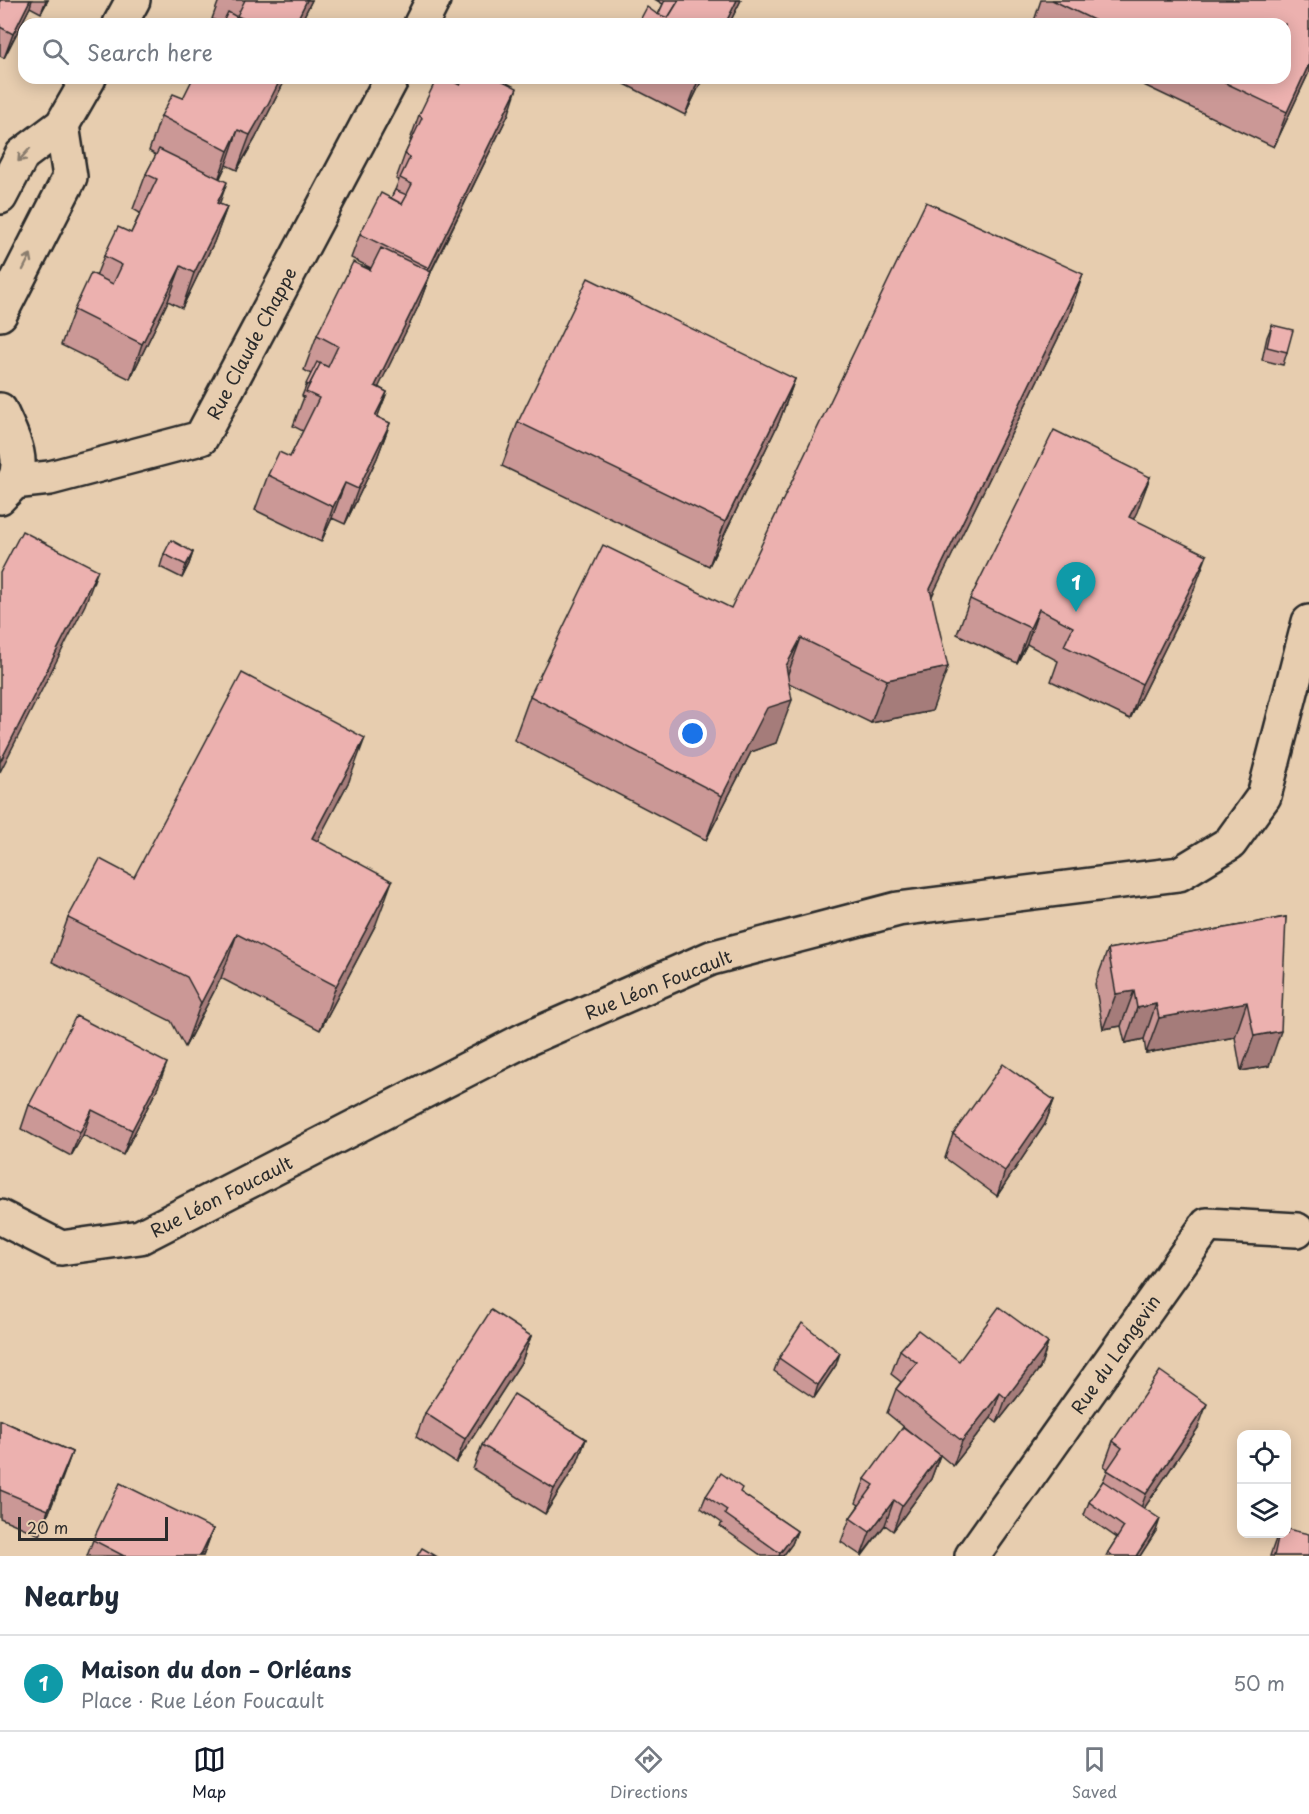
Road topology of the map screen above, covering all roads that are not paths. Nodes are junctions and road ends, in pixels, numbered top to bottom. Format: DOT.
graph roads {
  1 [pos="133,0"];
  2 [pos="434,0"];
  3 [pos="123,18"];
  4 [pos="424,18"];
  5 [pos="86,84"];
  6 [pos="389,84"];
  7 [pos="63,125"];
  8 [pos="0,197"];
  9 [pos="0,314"];
  10 [pos="0,410"];
  11 [pos="7,489"];
  12 [pos="1309,622"];
  13 [pos="0,1217"];
  14 [pos="1297,1230"];
  15 [pos="972,1556"];
  1 -- 3 [label="street"];
  2 -- 4 [label="street"];
  5 -- 7 [label="street"];
  6 -- 11 [label="street, Rue Claude Chappe"];
  7 -- 8 [label="street, one-way"];
  9 -- 7 [label="street, one-way"];
  10 -- 11 [label="street"];
  12 -- 13 [label="street, Rue Léon Foucault"];
  14 -- 15 [label="street, Rue du Langevin"];
}
